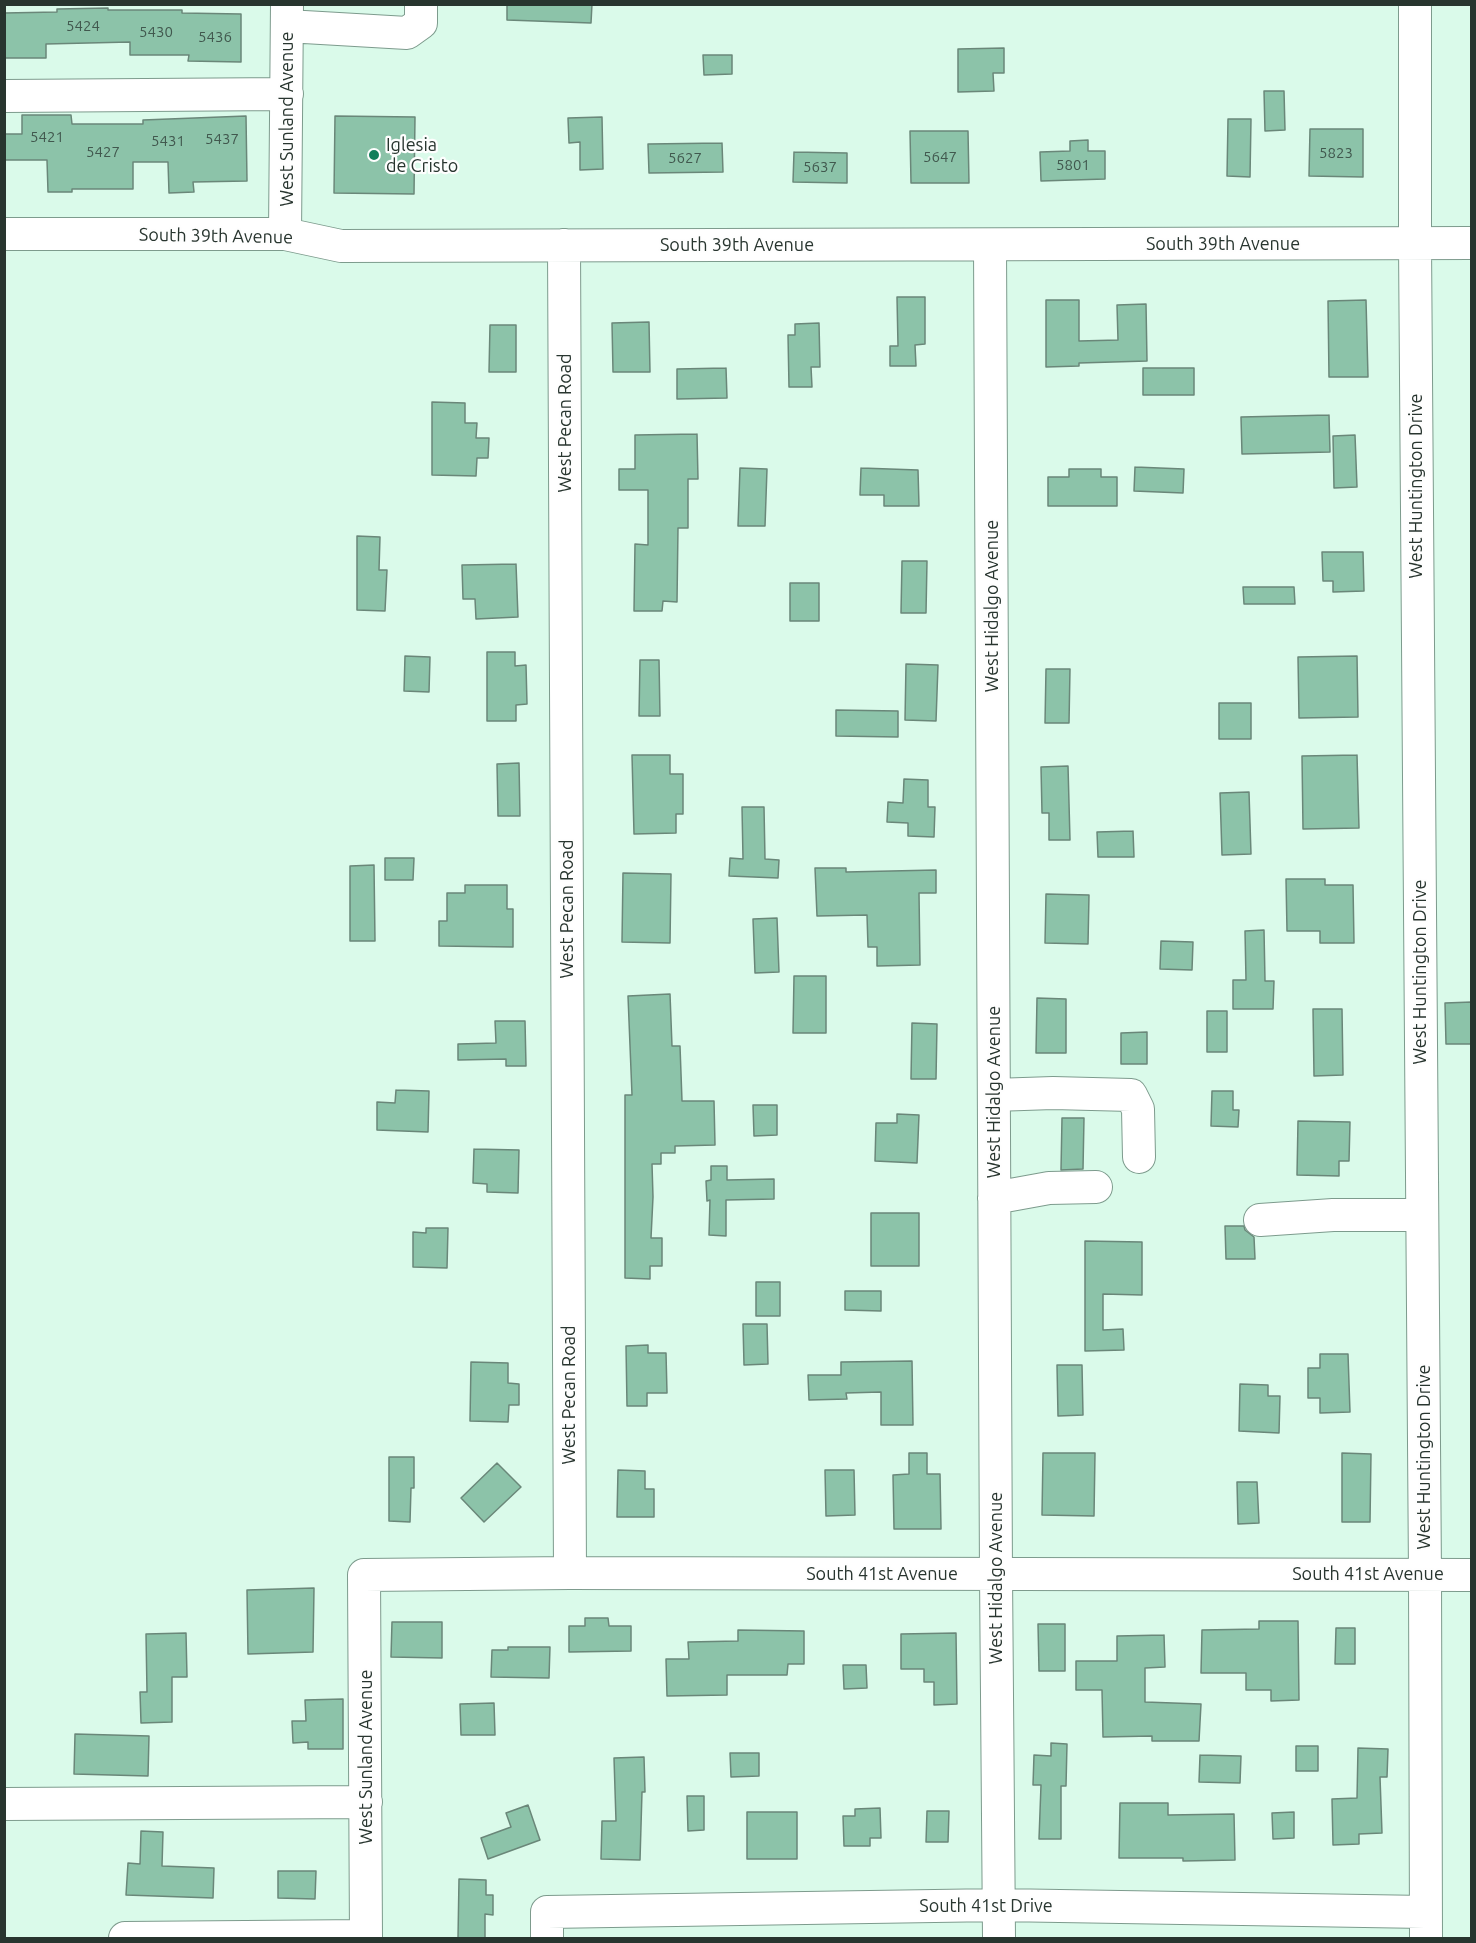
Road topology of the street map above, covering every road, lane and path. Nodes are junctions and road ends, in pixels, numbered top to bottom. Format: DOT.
graph roads {
  1 [pos="421,4"];
  2 [pos="1414,4"];
  3 [pos="287,15"];
  4 [pos="288,94"];
  5 [pos="4,96"];
  6 [pos="4,234"];
  7 [pos="285,234"];
  8 [pos="1414,243"];
  9 [pos="1472,243"];
  10 [pos="564,245"];
  11 [pos="990,245"];
  12 [pos="994,1095"];
  13 [pos="1139,1157"];
  14 [pos="1096,1187"];
  15 [pos="994,1198"];
  16 [pos="1422,1215"];
  17 [pos="1260,1220"];
  18 [pos="570,1573"];
  19 [pos="1425,1574"];
  20 [pos="364,1575"];
  21 [pos="996,1575"];
  22 [pos="1472,1575"];
  23 [pos="366,1802"];
  24 [pos="4,1804"];
  25 [pos="999,1905"];
  26 [pos="546,1925"];
  27 [pos="1425,1925"];
  28 [pos="366,1937"];
  29 [pos="125,1938"];
  30 [pos="999,1938"];
  1 -- 3 [label="street"];
  2 -- 8 [label="street, West Huntington Drive"];
  3 -- 4 [label="street, West Sunland Avenue"];
  4 -- 5 [label="street"];
  4 -- 7 [label="street, West Sunland Avenue"];
  6 -- 7 [label="street, South 39th Avenue"];
  7 -- 10 [label="street, South 39th Avenue"];
  8 -- 9 [label="street, South 39th Avenue"];
  8 -- 11 [label="street, South 39th Avenue"];
  8 -- 16 [label="street, West Huntington Drive"];
  10 -- 11 [label="street, South 39th Avenue"];
  10 -- 18 [label="street, West Pecan Road"];
  11 -- 12 [label="street, West Hidalgo Avenue"];
  12 -- 13 [label="street"];
  12 -- 15 [label="street, West Hidalgo Avenue"];
  14 -- 15 [label="street"];
  15 -- 21 [label="street, West Hidalgo Avenue"];
  16 -- 17 [label="street"];
  16 -- 19 [label="street, West Huntington Drive"];
  18 -- 20 [label="street, South 41st Avenue"];
  18 -- 21 [label="street, South 41st Avenue"];
  19 -- 21 [label="street, South 41st Avenue"];
  19 -- 22 [label="street, South 41st Avenue"];
  19 -- 27 [label="street, West Huntington Drive"];
  20 -- 23 [label="street, West Sunland Avenue"];
  21 -- 25 [label="street, West Hidalgo Avenue"];
  23 -- 24 [label="street"];
  23 -- 28 [label="street, West Sunland Avenue"];
  25 -- 26 [label="street, South 41st Drive"];
  25 -- 27 [label="street, South 41st Drive"];
  25 -- 30 [label="street, West Hidalgo Avenue"];
  28 -- 29 [label="street"];
}
